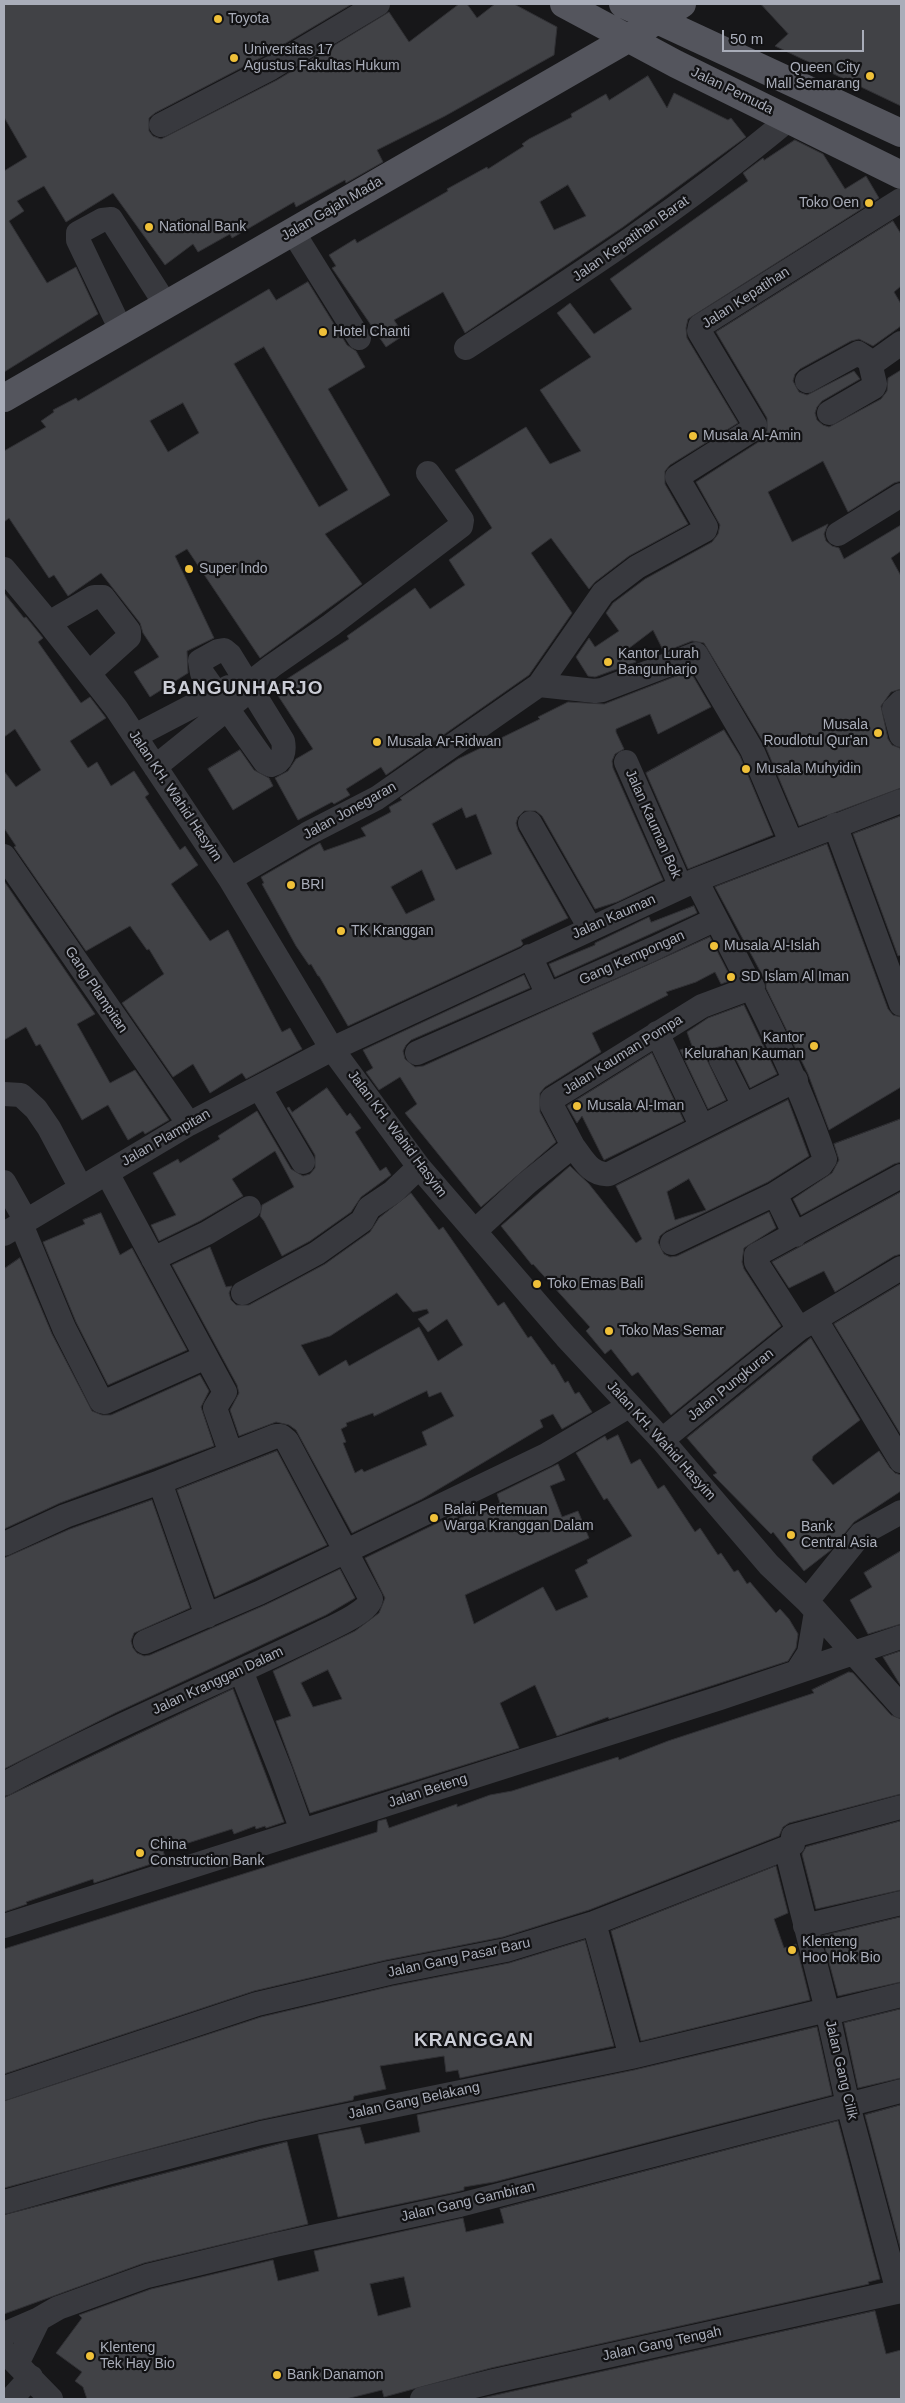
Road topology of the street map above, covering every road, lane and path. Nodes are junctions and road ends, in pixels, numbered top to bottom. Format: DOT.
graph roads {
  1 [pos="378,4"];
  2 [pos="564,4"];
  3 [pos="623,4"];
  4 [pos="682,4"];
  5 [pos="660,20"];
  6 [pos="600,22"];
  7 [pos="629,38"];
  8 [pos="594,58"];
  9 [pos="789,119"];
  10 [pos="161,125"];
  11 [pos="901,133"];
  12 [pos="901,175"];
  13 [pos="901,200"];
  14 [pos="293,232"];
  15 [pos="166,305"];
  16 [pos="121,330"];
  17 [pos="359,338"];
  18 [pos="901,343"];
  19 [pos="466,348"];
  20 [pos="873,363"];
  21 [pos="807,381"];
  22 [pos="4,398"];
  23 [pos="829,414"];
  24 [pos="428,473"];
  25 [pos="901,495"];
  26 [pos="838,534"];
  27 [pos="671,546"];
  28 [pos="4,569"];
  29 [pos="49,622"];
  30 [pos="88,673"];
  31 [pos="249,683"];
  32 [pos="539,685"];
  33 [pos="221,702"];
  34 [pos="901,702"];
  35 [pos="901,735"];
  36 [pos="135,736"];
  37 [pos="626,762"];
  38 [pos="155,767"];
  39 [pos="901,801"];
  40 [pos="530,823"];
  41 [pos="834,825"];
  42 [pos="790,842"];
  43 [pos="4,856"];
  44 [pos="230,879"];
  45 [pos="689,884"];
  46 [pos="716,919"];
  47 [pos="590,928"];
  48 [pos="530,956"];
  49 [pos="753,987"];
  50 [pos="548,995"];
  51 [pos="901,1004"];
  52 [pos="657,1033"];
  53 [pos="332,1049"];
  54 [pos="417,1053"];
  55 [pos="721,1060"];
  56 [pos="796,1080"];
  57 [pos="259,1087"];
  58 [pos="4,1094"];
  59 [pos="744,1106"];
  60 [pos="189,1124"];
  61 [pos="702,1127"];
  62 [pos="573,1146"];
  63 [pos="302,1162"];
  64 [pos="418,1167"];
  65 [pos="107,1173"];
  66 [pos="901,1176"];
  67 [pos="4,1182"];
  68 [pos="82,1188"];
  69 [pos="774,1194"];
  70 [pos="249,1208"];
  71 [pos="17,1226"];
  72 [pos="474,1231"];
  73 [pos="795,1235"];
  74 [pos="672,1243"];
  75 [pos="153,1259"];
  76 [pos="901,1268"];
  77 [pos="243,1293"];
  78 [pos="807,1325"];
  79 [pos="206,1357"];
  80 [pos="629,1406"];
  81 [pos="662,1440"];
  82 [pos="231,1454"];
  83 [pos="901,1461"];
  84 [pos="160,1482"];
  85 [pos="901,1512"];
  86 [pos="4,1544"];
  87 [pos="345,1551"];
  88 [pos="811,1606"];
  89 [pos="207,1616"];
  90 [pos="901,1637"];
  91 [pos="145,1642"];
  92 [pos="852,1652"];
  93 [pos="798,1670"];
  94 [pos="241,1671"];
  95 [pos="901,1706"];
  96 [pos="5,1779"];
  97 [pos="901,1807"];
  98 [pos="302,1831"];
  99 [pos="786,1848"];
  100 [pos="901,1903"];
  101 [pos="594,1923"];
  102 [pos="4,1926"];
  103 [pos="805,1926"];
  104 [pos="901,1995"];
  105 [pos="828,2011"];
  106 [pos="631,2056"];
  107 [pos="4,2088"];
  108 [pos="901,2092"];
  109 [pos="848,2105"];
  110 [pos="4,2202"];
  111 [pos="900,2292"];
  112 [pos="38,2319"];
  113 [pos="4,2334"];
  114 [pos="17,2364"];
  115 [pos="11,2399"];
  116 [pos="51,2399"];
  117 [pos="422,2399"];
  1 -- 10 [label="street"];
  2 -- 6 [label="main road, Jalan Pemuda"];
  3 -- 5 [label="main road"];
  4 -- 5 [label="main road, Jalan Gajah Mada"];
  5 -- 7 [label="main road, Jalan Gajah Mada"];
  5 -- 11 [label="main road"];
  6 -- 7 [label="main road, Jalan Pemuda"];
  6 -- 8 [label="main road"];
  7 -- 8 [label="main road, Jalan Gajah Mada"];
  7 -- 9 [label="main road, Jalan Pemuda"];
  8 -- 14 [label="main road, Jalan Gajah Mada"];
  9 -- 12 [label="main road, Jalan Pemuda"];
  9 -- 19 [label="street, Jalan Kepatihan Barat"];
  13 -- 27 [label="street, Jalan Kepatihan"];
  14 -- 15 [label="main road, Jalan Gajah Mada"];
  14 -- 17 [label="street"];
  15 -- 16 [label="main road, Jalan Gajah Mada"];
  15 -- 16 [label="street"];
  16 -- 22 [label="main road, Jalan Gajah Mada"];
  18 -- 20 [label="street"];
  20 -- 21 [label="street"];
  20 -- 23 [label="street"];
  24 -- 31 [label="street"];
  25 -- 26 [label="street"];
  27 -- 32 [label="street, Jalan Jonegaran"];
  28 -- 29 [label="street, Jalan KH. Wahid Hasyim"];
  29 -- 30 [label="street, Jalan KH. Wahid Hasyim"];
  29 -- 30 [label="street"];
  30 -- 36 [label="street, Jalan KH. Wahid Hasyim"];
  31 -- 33 [label="street"];
  31 -- 33 [label="street"];
  31 -- 33 [label="street"];
  32 -- 42 [label="street"];
  32 -- 44 [label="street, Jalan Jonegaran"];
  33 -- 36 [label="street"];
  33 -- 38 [label="street"];
  34 -- 35 [label="street"];
  36 -- 38 [label="street, Jalan KH. Wahid Hasyim"];
  37 -- 45 [label="street, Jalan Kauman Bok"];
  38 -- 44 [label="street, Jalan KH. Wahid Hasyim"];
  39 -- 41 [label="street, Jalan Kauman"];
  40 -- 47 [label="street"];
  41 -- 42 [label="street, Jalan Kauman"];
  41 -- 51 [label="street"];
  42 -- 45 [label="street, Jalan Kauman"];
  43 -- 60 [label="street, Gang Plampitan"];
  44 -- 53 [label="street, Jalan KH. Wahid Hasyim"];
  45 -- 46 [label="street"];
  45 -- 47 [label="street, Jalan Kauman"];
  46 -- 49 [label="street"];
  46 -- 50 [label="street, Gang Kempongan"];
  47 -- 48 [label="street, Jalan Kauman"];
  48 -- 50 [label="street"];
  48 -- 53 [label="street, Jalan Kauman"];
  49 -- 52 [label="street, Jalan Kauman Pompa"];
  49 -- 56 [label="street"];
  50 -- 54 [label="street, Gang Kempongan"];
  52 -- 61 [label="street"];
  52 -- 62 [label="street, Jalan Kauman Pompa"];
  53 -- 57 [label="street, Jalan Plampitan"];
  53 -- 64 [label="street, Jalan KH. Wahid Hasyim"];
  55 -- 59 [label="street"];
  56 -- 59 [label="street"];
  56 -- 69 [label="street"];
  57 -- 60 [label="street, Jalan Plampitan"];
  57 -- 63 [label="street"];
  58 -- 68 [label="street"];
  59 -- 61 [label="street"];
  60 -- 65 [label="street, Jalan Plampitan"];
  61 -- 62 [label="street"];
  62 -- 72 [label="street"];
  64 -- 72 [label="street, Jalan KH. Wahid Hasyim"];
  64 -- 77 [label="street"];
  65 -- 68 [label="street, Jalan Plampitan"];
  65 -- 75 [label="street"];
  66 -- 73 [label="street"];
  67 -- 71 [label="street"];
  68 -- 71 [label="street, Jalan Plampitan"];
  69 -- 73 [label="street"];
  69 -- 74 [label="street"];
  70 -- 75 [label="street"];
  71 -- 79 [label="street"];
  72 -- 80 [label="street, Jalan KH. Wahid Hasyim"];
  73 -- 78 [label="street"];
  75 -- 79 [label="street"];
  76 -- 78 [label="street, Jalan Pungkuran"];
  78 -- 81 [label="street, Jalan Pungkuran"];
  78 -- 83 [label="street"];
  79 -- 82 [label="street"];
  80 -- 81 [label="street, Jalan KH. Wahid Hasyim"];
  80 -- 87 [label="street"];
  81 -- 88 [label="street, Jalan KH. Wahid Hasyim"];
  82 -- 84 [label="street, Jalan Kranggan Dalam"];
  82 -- 87 [label="street, Jalan Kranggan Dalam"];
  84 -- 86 [label="street, Jalan Kranggan Dalam"];
  84 -- 89 [label="street"];
  85 -- 88 [label="street"];
  87 -- 89 [label="street"];
  87 -- 94 [label="street, Jalan Kranggan Dalam"];
  88 -- 92 [label="street, Jalan KH. Wahid Hasyim"];
  88 -- 93 [label="street"];
  89 -- 91 [label="street"];
  90 -- 92 [label="street, Jalan Beteng"];
  92 -- 93 [label="street, Jalan Beteng"];
  92 -- 95 [label="street, Jalan KH. Wahid Hasyim"];
  93 -- 98 [label="street, Jalan Beteng"];
  94 -- 96 [label="street, Jalan Kranggan Dalam"];
  94 -- 98 [label="street"];
  97 -- 99 [label="street, Jalan Gang Pasar Baru"];
  98 -- 102 [label="street, Jalan Beteng"];
  99 -- 101 [label="street, Jalan Gang Pasar Baru"];
  99 -- 103 [label="street, Jalan Gang Cilik"];
  100 -- 103 [label="street"];
  101 -- 106 [label="street"];
  101 -- 107 [label="street, Jalan Gang Pasar Baru"];
  103 -- 105 [label="street, Jalan Gang Cilik"];
  104 -- 105 [label="street, Jalan Gang Belakang"];
  105 -- 106 [label="street, Jalan Gang Belakang"];
  105 -- 109 [label="street, Jalan Gang Cilik"];
  106 -- 110 [label="street, Jalan Gang Belakang"];
  108 -- 109 [label="street, Jalan Gang Gambiran"];
  109 -- 111 [label="street, Jalan Gang Cilik"];
  109 -- 112 [label="street, Jalan Gang Gambiran"];
  111 -- 117 [label="street, Jalan Gang Tengah"];
  112 -- 113 [label="street, Jalan Gang Gambiran"];
  112 -- 114 [label="street"];
  114 -- 115 [label="street"];
  114 -- 116 [label="street"];
}
